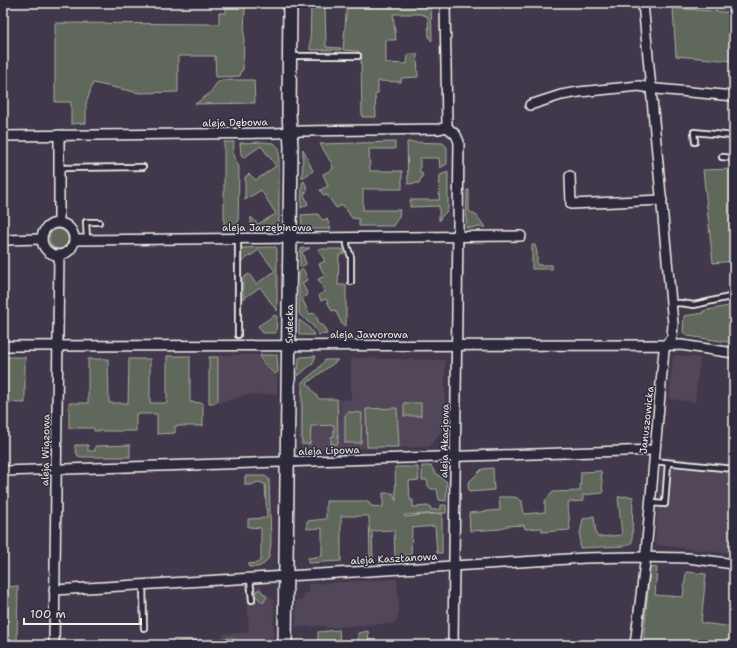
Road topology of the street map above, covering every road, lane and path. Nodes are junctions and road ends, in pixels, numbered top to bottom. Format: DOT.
graph roads {
  1 [pos="290,3"];
  2 [pos="445,3"];
  3 [pos="643,3"];
  4 [pos="289,56"];
  5 [pos="358,56"];
  6 [pos="650,88"];
  7 [pos="734,96"];
  8 [pos="530,105"];
  9 [pos="447,127"];
  10 [pos="290,132"];
  11 [pos="60,135"];
  12 [pos="3,136"];
  13 [pos="734,136"];
  14 [pos="694,142"];
  15 [pos="722,158"];
  16 [pos="734,158"];
  17 [pos="143,167"];
  18 [pos="59,168"];
  19 [pos="570,176"];
  20 [pos="662,200"];
  21 [pos="59,222"];
  22 [pos="99,222"];
  23 [pos="459,236"];
  24 [pos="521,236"];
  25 [pos="238,238"];
  26 [pos="289,238"];
  27 [pos="347,238"];
  28 [pos="42,239"];
  29 [pos="3,240"];
  30 [pos="75,240"];
  31 [pos="87,240"];
  32 [pos="59,255"];
  33 [pos="351,282"];
  34 [pos="734,296"];
  35 [pos="671,304"];
  36 [pos="238,335"];
  37 [pos="457,345"];
  38 [pos="666,345"];
  39 [pos="3,346"];
  40 [pos="58,346"];
  41 [pos="288,346"];
  42 [pos="734,353"];
  43 [pos="655,450"];
  44 [pos="455,457"];
  45 [pos="287,462"];
  46 [pos="653,462"];
  47 [pos="668,463"];
  48 [pos="55,469"];
  49 [pos="734,469"];
  50 [pos="3,470"];
  51 [pos="650,503"];
  52 [pos="645,557"];
  53 [pos="734,561"];
  54 [pos="734,564"];
  55 [pos="454,566"];
  56 [pos="286,576"];
  57 [pos="250,579"];
  58 [pos="143,584"];
  59 [pos="54,590"];
  60 [pos="252,600"];
  61 [pos="144,628"];
  62 [pos="54,645"];
  63 [pos="285,645"];
  64 [pos="453,645"];
  65 [pos="635,645"];
  1 -- 4 [label="street, Sudecka"];
  2 -- 9 [label="street"];
  3 -- 6 [label="street, Januszowicka"];
  4 -- 5 [label="lane"];
  4 -- 10 [label="street, Sudecka"];
  6 -- 7 [label="street"];
  6 -- 8 [label="street"];
  6 -- 20 [label="street, Januszowicka"];
  9 -- 10 [label="street, aleja Dębowa"];
  9 -- 23 [label="street, aleja Akacjowa"];
  10 -- 11 [label="street, aleja Dębowa"];
  10 -- 26 [label="street, Sudecka"];
  11 -- 12 [label="street, aleja Dębowa"];
  11 -- 18 [label="street"];
  13 -- 14 [label="lane"];
  15 -- 16 [label="lane"];
  17 -- 18 [label="lane"];
  18 -- 21 [label="street"];
  19 -- 20 [label="street"];
  20 -- 35 [label="street, Januszowicka"];
  21 -- 28 [label="street"];
  21 -- 30 [label="street"];
  22 -- 31 [label="lane"];
  23 -- 24 [label="street"];
  23 -- 27 [label="street, aleja Jarzębinowa"];
  23 -- 37 [label="street, aleja Akacjowa"];
  25 -- 26 [label="street, aleja Jarzębinowa"];
  25 -- 31 [label="street, aleja Jarzębinowa"];
  25 -- 36 [label="lane"];
  26 -- 27 [label="street, aleja Jarzębinowa"];
  26 -- 41 [label="street, Sudecka"];
  27 -- 33 [label="lane"];
  28 -- 29 [label="street"];
  28 -- 32 [label="street"];
  30 -- 31 [label="street, aleja Jarzębinowa"];
  30 -- 32 [label="street"];
  32 -- 40 [label="street, aleja Wiązowa"];
  34 -- 35 [label="lane"];
  35 -- 38 [label="street, Januszowicka"];
  37 -- 38 [label="street, aleja Jaworowa"];
  37 -- 41 [label="street, aleja Jaworowa"];
  37 -- 44 [label="street, aleja Akacjowa"];
  38 -- 42 [label="street, aleja Jaworowa"];
  38 -- 43 [label="street, Januszowicka"];
  39 -- 40 [label="street, aleja Jaworowa"];
  40 -- 41 [label="street, aleja Jaworowa"];
  40 -- 48 [label="street, aleja Wiązowa"];
  41 -- 45 [label="street, Sudecka"];
  43 -- 44 [label="street, aleja Lipowa"];
  43 -- 46 [label="street, Januszowicka"];
  44 -- 45 [label="street, aleja Lipowa"];
  44 -- 55 [label="street, aleja Akacjowa"];
  45 -- 48 [label="street, aleja Lipowa"];
  45 -- 56 [label="street, Sudecka"];
  46 -- 47 [label="lane"];
  46 -- 51 [label="street, Januszowicka"];
  47 -- 49 [label="lane"];
  47 -- 51 [label="lane"];
  48 -- 50 [label="street, aleja Lipowa"];
  48 -- 59 [label="street, aleja Wiązowa"];
  51 -- 52 [label="street, Januszowicka"];
  52 -- 54 [label="street, aleja Kasztanowa"];
  52 -- 55 [label="street, aleja Kasztanowa"];
  52 -- 65 [label="street, Januszowicka"];
  53 -- 54 [label="lane"];
  55 -- 56 [label="street, aleja Kasztanowa"];
  55 -- 64 [label="street, aleja Akacjowa"];
  56 -- 57 [label="street, aleja Kasztanowa"];
  56 -- 63 [label="street, Sudecka"];
  57 -- 58 [label="street, aleja Kasztanowa"];
  57 -- 60 [label="lane"];
  58 -- 59 [label="street, aleja Kasztanowa"];
  58 -- 61 [label="lane"];
  59 -- 62 [label="street, aleja Wiązowa"];
}
